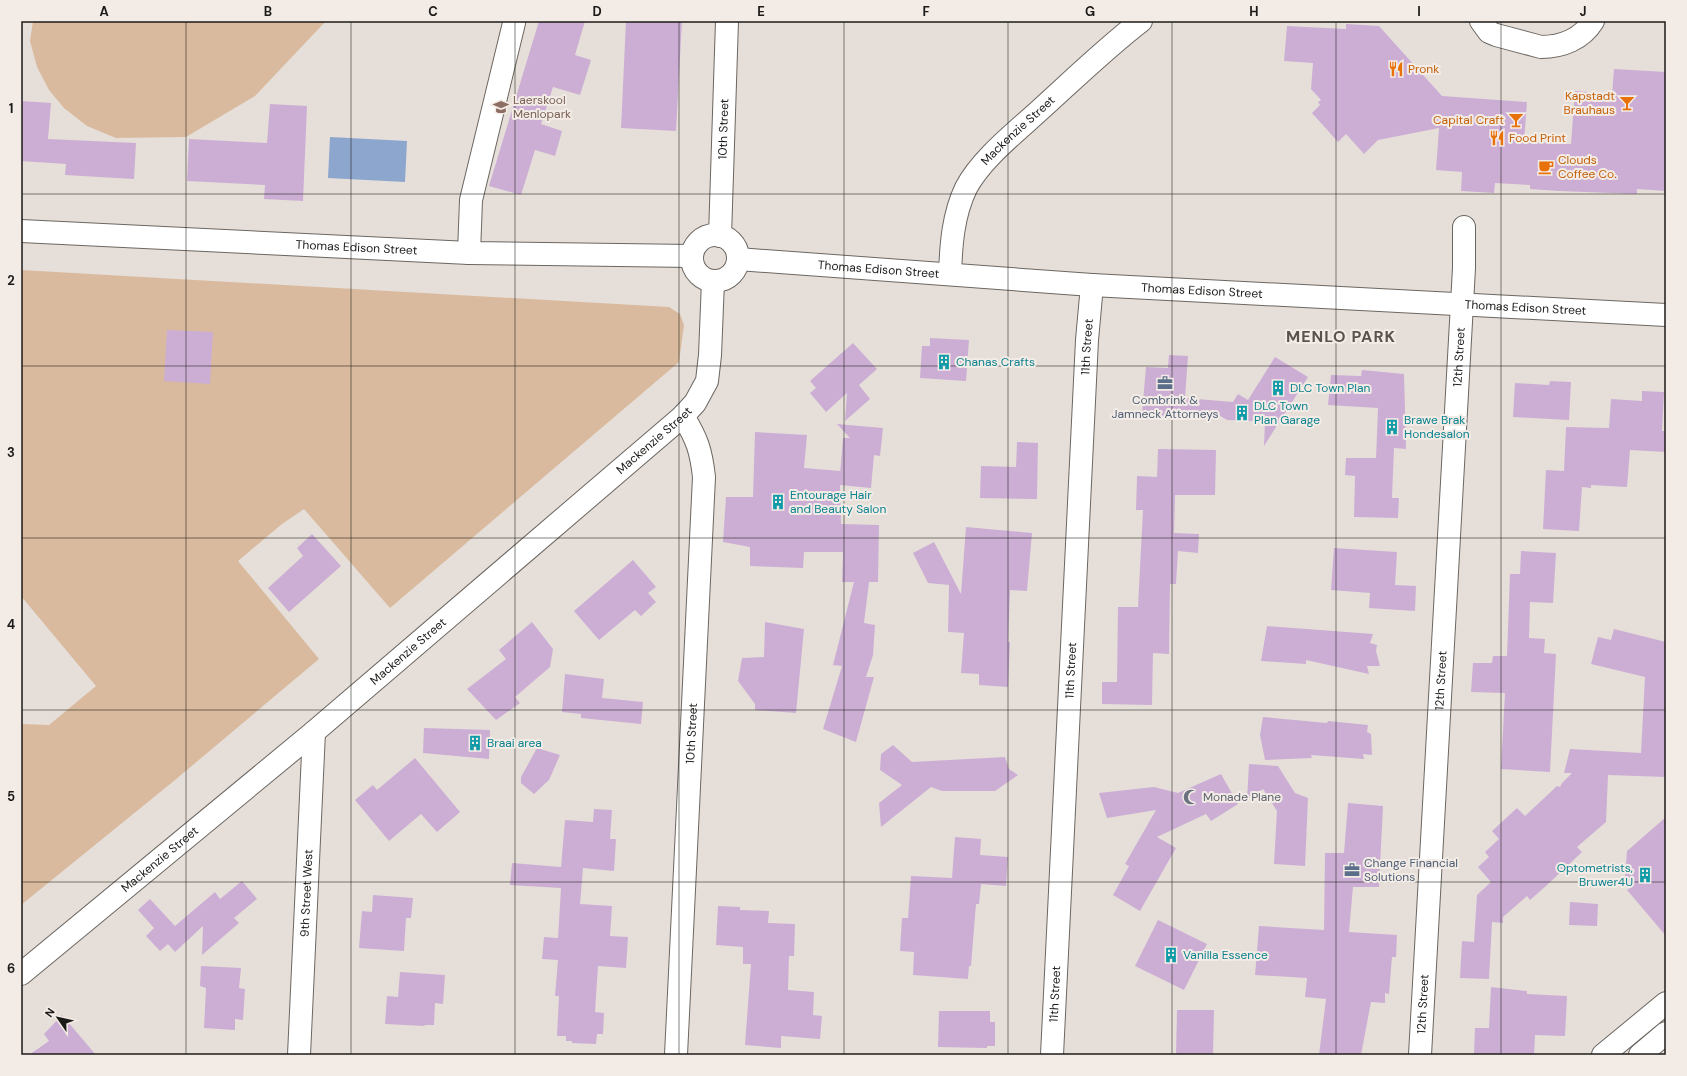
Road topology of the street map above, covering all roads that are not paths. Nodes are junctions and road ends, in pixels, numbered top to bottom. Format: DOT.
graph roads {
  1 [pos="727,21"];
  2 [pos="1141,21"];
  3 [pos="1481,21"];
  4 [pos="1593,21"];
  5 [pos="514,23"];
  6 [pos="1118,29"];
  7 [pos="1464,227"];
  8 [pos="21,231"];
  9 [pos="720,236"];
  10 [pos="469,253"];
  11 [pos="692,256"];
  12 [pos="738,259"];
  13 [pos="950,274"];
  14 [pos="713,281"];
  15 [pos="1092,285"];
  16 [pos="1462,305"];
  17 [pos="1666,315"];
  18 [pos="683,416"];
  19 [pos="314,732"];
  20 [pos="21,974"];
  21 [pos="1666,1003"];
  22 [pos="1666,1033"];
  23 [pos="299,1055"];
  24 [pos="676,1055"];
  25 [pos="1052,1055"];
  26 [pos="1420,1055"];
  27 [pos="1603,1055"];
  28 [pos="1640,1055"];
  1 -- 9 [label="street, 10th Street"];
  2 -- 6 [label="street, Mackenzie Street"];
  3 -- 4 [label="street"];
  5 -- 10 [label="street"];
  6 -- 13 [label="street, Mackenzie Street"];
  7 -- 16 [label="street, 12th Street"];
  8 -- 10 [label="street, Thomas Edison Street"];
  9 -- 11 [label="street"];
  9 -- 12 [label="street"];
  10 -- 11 [label="street, Thomas Edison Street"];
  11 -- 14 [label="street"];
  12 -- 13 [label="street, Thomas Edison Street"];
  12 -- 14 [label="street"];
  13 -- 15 [label="street, Thomas Edison Street"];
  14 -- 18 [label="street, Mackenzie Street"];
  15 -- 16 [label="street, Thomas Edison Street"];
  15 -- 25 [label="street, 11th Street"];
  16 -- 17 [label="street, Thomas Edison Street"];
  16 -- 26 [label="street, 12th Street"];
  18 -- 19 [label="street, Mackenzie Street"];
  18 -- 24 [label="street, 10th Street"];
  19 -- 20 [label="street, Mackenzie Street"];
  19 -- 23 [label="street, 9th Street West"];
  21 -- 27 [label="street"];
  22 -- 28 [label="street"];
}
